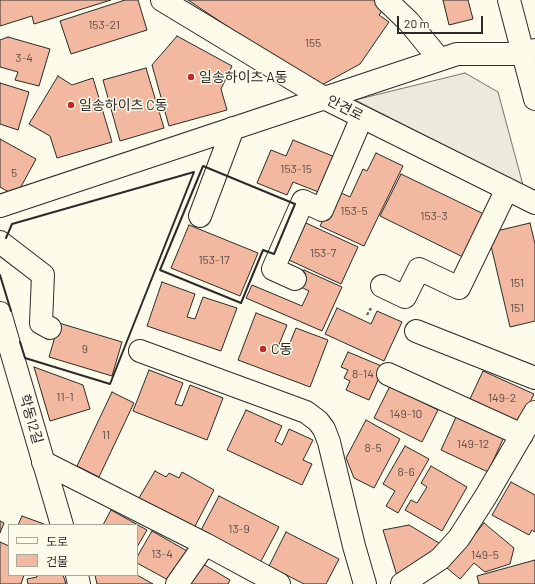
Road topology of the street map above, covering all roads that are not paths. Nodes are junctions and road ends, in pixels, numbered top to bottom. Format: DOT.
graph roads {
  1 [pos="162,0"];
  2 [pos="386,0"];
  3 [pos="405,0"];
  4 [pos="509,0"];
  5 [pos="529,52"];
  6 [pos="448,57"];
  7 [pos="324,98"];
  8 [pos="535,99"];
  9 [pos="362,117"];
  10 [pos="233,128"];
  11 [pos="507,189"];
  12 [pos="535,203"];
  13 [pos="0,206"];
  14 [pos="200,216"];
  15 [pos="0,242"];
  16 [pos="295,279"];
  17 [pos="382,286"];
  18 [pos="0,313"];
  19 [pos="50,328"];
  20 [pos="416,331"];
  21 [pos="140,351"];
  22 [pos="388,374"];
  23 [pos="535,378"];
  24 [pos="535,412"];
  25 [pos="522,434"];
  26 [pos="43,462"];
  27 [pos="62,524"];
  28 [pos="206,544"];
  29 [pos="177,584"];
  30 [pos="279,584"];
  31 [pos="365,584"];
  32 [pos="402,584"];
  1 -- 7 [label="street, 안견로"];
  2 -- 6 [label="street"];
  3 -- 6 [label="street"];
  4 -- 5 [label="street"];
  5 -- 6 [label="street"];
  5 -- 8 [label="street"];
  6 -- 7 [label="street"];
  7 -- 9 [label="street, 안견로"];
  7 -- 10 [label="street"];
  9 -- 11 [label="street, 안견로"];
  9 -- 16 [label="street"];
  10 -- 13 [label="street"];
  10 -- 14 [label="street"];
  11 -- 12 [label="street, 안견로"];
  11 -- 17 [label="street"];
  15 -- 19 [label="street"];
  18 -- 26 [label="street, 학동12길"];
  20 -- 23 [label="street"];
  21 -- 31 [label="street"];
  22 -- 25 [label="street"];
  24 -- 25 [label="street"];
  25 -- 32 [label="street"];
  26 -- 27 [label="street, 학동12길"];
  26 -- 28 [label="street"];
  28 -- 29 [label="street"];
  28 -- 30 [label="street"];
}
